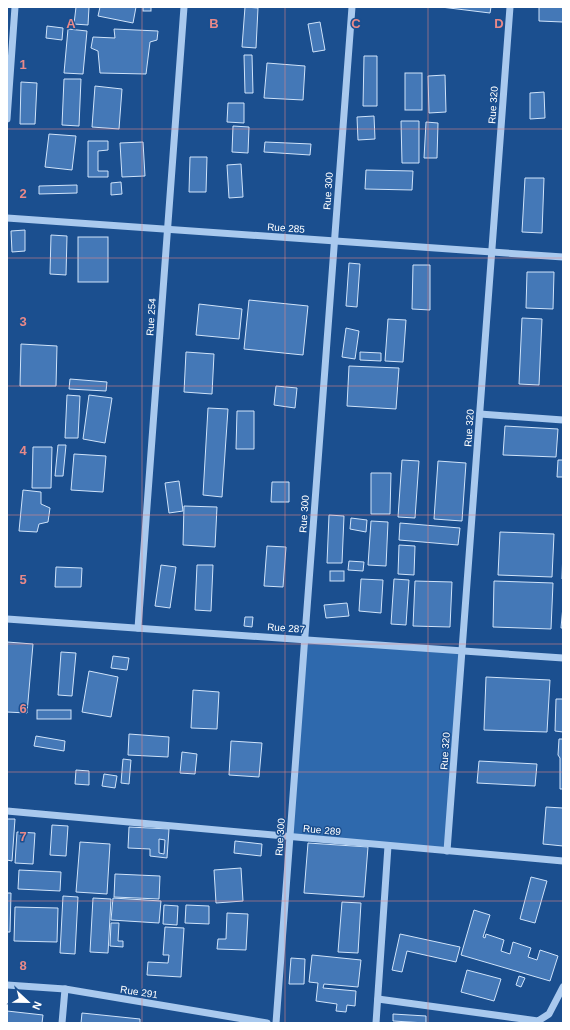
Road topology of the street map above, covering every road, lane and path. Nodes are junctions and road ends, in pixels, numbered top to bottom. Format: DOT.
graph roads {
  1 [pos="15,7"];
  2 [pos="184,7"];
  3 [pos="352,7"];
  4 [pos="510,7"];
  5 [pos="7,119"];
  6 [pos="7,218"];
  7 [pos="168,229"];
  8 [pos="334,241"];
  9 [pos="492,252"];
  10 [pos="563,257"];
  11 [pos="480,414"];
  12 [pos="563,420"];
  13 [pos="7,619"];
  14 [pos="138,628"];
  15 [pos="305,640"];
  16 [pos="462,651"];
  17 [pos="563,658"];
  18 [pos="7,812"];
  19 [pos="290,837"];
  20 [pos="388,846"];
  21 [pos="447,851"];
  22 [pos="563,861"];
  23 [pos="7,985"];
  24 [pos="563,987"];
  25 [pos="65,989"];
  26 [pos="378,999"];
  27 [pos="62,1023"];
  28 [pos="267,1023"];
  29 [pos="276,1023"];
  30 [pos="376,1023"];
  1 -- 5 [label="street"];
  2 -- 7 [label="street, Rue 254"];
  3 -- 8 [label="street, Rue 300"];
  4 -- 9 [label="street, Rue 320"];
  6 -- 7 [label="street, Rue 285"];
  7 -- 8 [label="street, Rue 285"];
  7 -- 14 [label="street, Rue 254"];
  8 -- 9 [label="street, Rue 285"];
  8 -- 15 [label="street, Rue 300"];
  9 -- 10 [label="street, Rue 285"];
  9 -- 11 [label="street, Rue 320"];
  11 -- 12 [label="street"];
  11 -- 16 [label="street, Rue 320"];
  13 -- 14 [label="street, Rue 287"];
  14 -- 15 [label="street, Rue 287"];
  15 -- 16 [label="street, Rue 287"];
  15 -- 19 [label="street, Rue 300"];
  16 -- 17 [label="street, Rue 287"];
  16 -- 21 [label="street, Rue 320"];
  18 -- 19 [label="street, Rue 289"];
  19 -- 20 [label="street, Rue 289"];
  19 -- 29 [label="street, Rue 300"];
  20 -- 21 [label="street, Rue 289"];
  20 -- 26 [label="street"];
  21 -- 22 [label="street, Rue 289"];
  23 -- 25 [label="street, Rue 291"];
  24 -- 26 [label="street"];
  25 -- 27 [label="street"];
  25 -- 28 [label="street, Rue 291"];
  26 -- 30 [label="street"];
}
